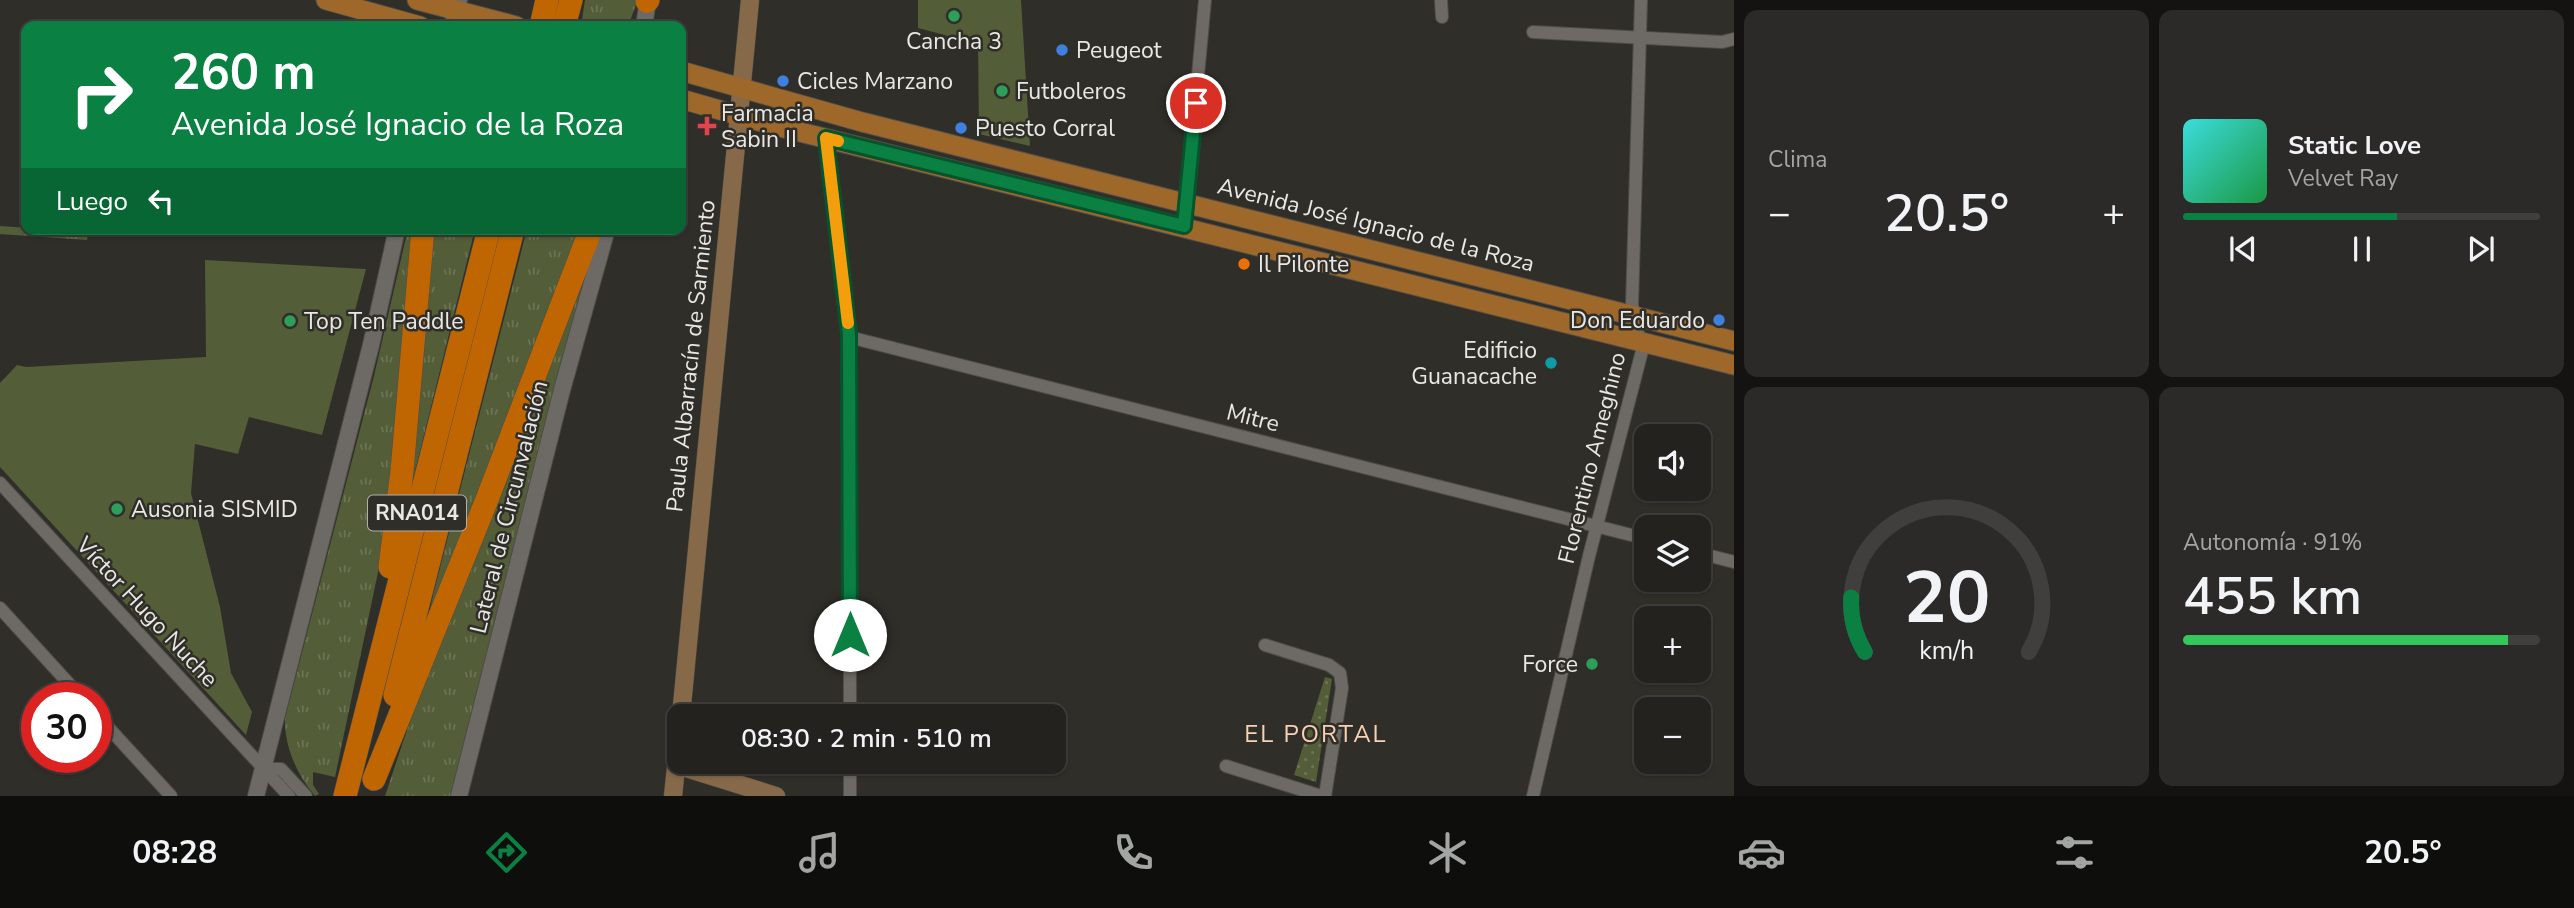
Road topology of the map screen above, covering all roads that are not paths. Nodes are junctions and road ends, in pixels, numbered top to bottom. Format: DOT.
graph roads {
  1 [pos="326,0"];
  2 [pos="418,0"];
  3 [pos="648,0"];
  4 [pos="750,0"];
  5 [pos="1206,0"];
  6 [pos="1441,0"];
  7 [pos="1641,0"];
  8 [pos="563,1"];
  9 [pos="456,12"];
  10 [pos="1441,17"];
  11 [pos="402,21"];
  12 [pos="495,21"];
  13 [pos="545,21"];
  14 [pos="564,21"];
  15 [pos="644,21"];
  16 [pos="1533,32"];
  17 [pos="1640,37"];
  18 [pos="1734,39"];
  19 [pos="686,72"];
  20 [pos="742,88"];
  21 [pos="686,100"];
  22 [pos="739,115"];
  23 [pos="826,138"];
  24 [pos="1186,203"];
  25 [pos="1184,226"];
  26 [pos="396,235"];
  27 [pos="422,235"];
  28 [pos="487,235"];
  29 [pos="511,235"];
  30 [pos="589,235"];
  31 [pos="605,235"];
  32 [pos="1634,316"];
  33 [pos="849,337"];
  34 [pos="1640,341"];
  35 [pos="1734,341"];
  36 [pos="1734,365"];
  37 [pos="0,483"];
  38 [pos="1597,527"];
  39 [pos="1634,537"];
  40 [pos="1711,556"];
  41 [pos="1734,562"];
  42 [pos="1,613"];
  43 [pos="1265,645"];
  44 [pos="67,682"];
  45 [pos="682,704"];
  46 [pos="850,704"];
  47 [pos="112,731"];
  48 [pos="352,766"];
  49 [pos="1226,766"];
  50 [pos="263,769"];
  51 [pos="675,774"];
  52 [pos="705,774"];
  53 [pos="850,774"];
  54 [pos="372,787"];
  55 [pos="171,796"];
  56 [pos="256,796"];
  57 [pos="289,796"];
  58 [pos="306,796"];
  59 [pos="345,796"];
  60 [pos="459,796"];
  61 [pos="673,796"];
  62 [pos="776,796"];
  63 [pos="850,796"];
  64 [pos="1323,796"];
  65 [pos="1533,796"];
  1 -- 11 [label="main road"];
  2 -- 9 [label="main road"];
  3 -- 15 [label="street"];
  4 -- 20 [label="main road, Paula Albarracín de Sarmiento"];
  5 -- 24 [label="street"];
  6 -- 10 [label="street"];
  7 -- 17 [label="street, Florentino Ameghino"];
  8 -- 13 [label="highway"];
  8 -- 14 [label="highway"];
  9 -- 12 [label="main road"];
  16 -- 17 [label="street"];
  17 -- 18 [label="street"];
  17 -- 32 [label="street, Florentino Ameghino"];
  19 -- 20 [label="main road, Avenida José Ignacio de la Roza"];
  20 -- 22 [label="main road, Paula Albarracín de Sarmiento"];
  20 -- 24 [label="main road, Avenida José Ignacio de la Roza"];
  21 -- 22 [label="main road, Avenida José Ignacio de la Roza"];
  22 -- 23 [label="main road, Avenida José Ignacio de la Roza"];
  22 -- 45 [label="main road, Paula Albarracín de Sarmiento"];
  23 -- 25 [label="main road, Avenida José Ignacio de la Roza"];
  23 -- 33 [label="street"];
  24 -- 25 [label="street"];
  24 -- 32 [label="main road, Avenida José Ignacio de la Roza"];
  25 -- 34 [label="main road, Avenida José Ignacio de la Roza"];
  26 -- 50 [label="street"];
  27 -- 48 [label="highway"];
  28 -- 48 [label="highway, RNA014"];
  29 -- 54 [label="highway, RNA014"];
  30 -- 54 [label="highway"];
  31 -- 60 [label="street, Lateral de Circunvalación"];
  32 -- 34 [label="street, Florentino Ameghino"];
  32 -- 35 [label="main road, Avenida José Ignacio de la Roza"];
  33 -- 38 [label="street, Mitre"];
  33 -- 46 [label="street"];
  34 -- 36 [label="main road, Avenida José Ignacio de la Roza"];
  34 -- 38 [label="street, Florentino Ameghino"];
  37 -- 50 [label="street, Víctor Hugo Nuche"];
  38 -- 39 [label="street, Mitre"];
  38 -- 65 [label="street, Florentino Ameghino"];
  40 -- 41 [label="street"];
  42 -- 44 [label="street"];
  43 -- 64 [label="street"];
  47 -- 55 [label="street"];
  48 -- 59 [label="highway, RNA014"];
  49 -- 64 [label="street"];
  50 -- 56 [label="street"];
  50 -- 57 [label="street, Víctor Hugo Nuche"];
  50 -- 58 [label="street, Víctor Hugo Nuche"];
  51 -- 61 [label="main road"];
  52 -- 62 [label="main road"];
  53 -- 63 [label="street"];
}
